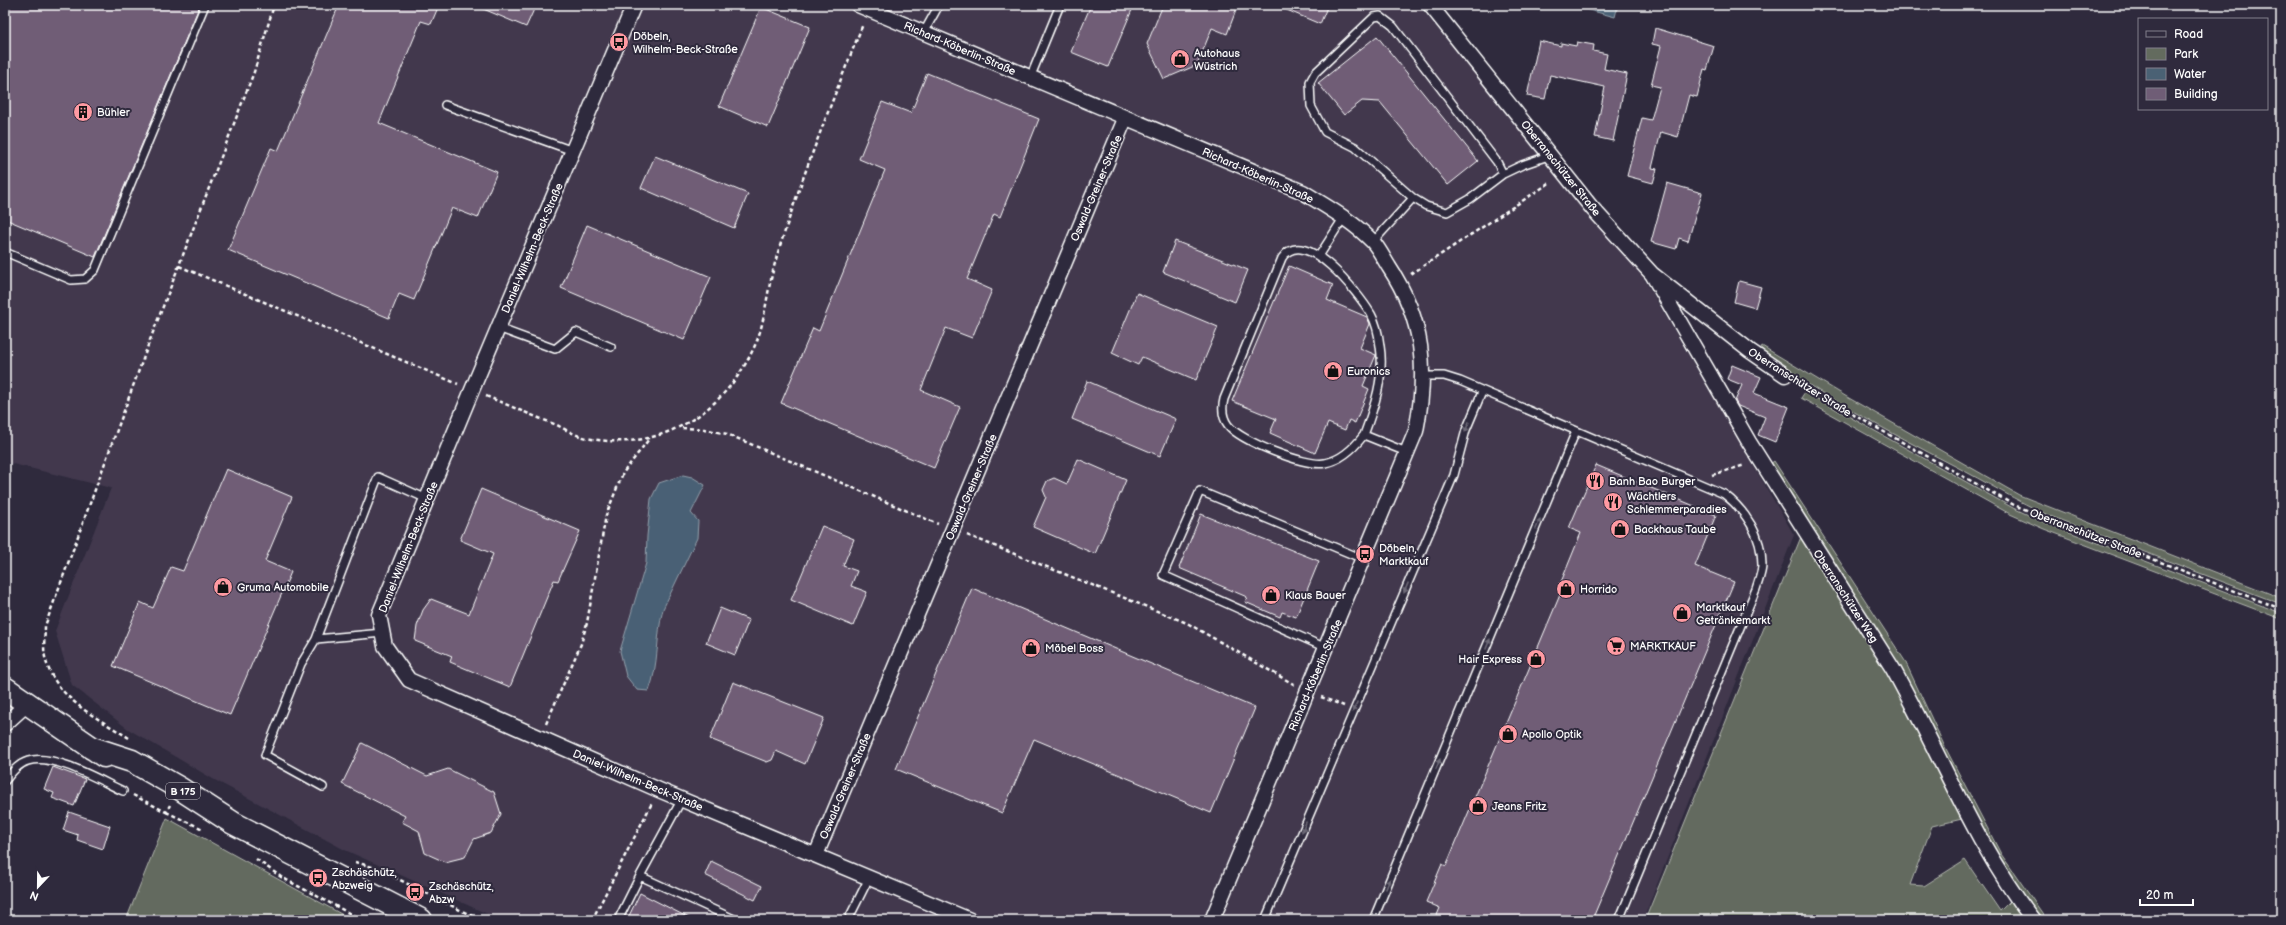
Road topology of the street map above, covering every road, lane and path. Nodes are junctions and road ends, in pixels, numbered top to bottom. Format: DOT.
graph roads {
  1 [pos="205,5"];
  2 [pos="274,5"];
  3 [pos="634,5"];
  4 [pos="939,5"];
  5 [pos="1060,5"];
  6 [pos="1430,5"];
  7 [pos="863,7"];
  8 [pos="924,32"];
  9 [pos="1030,78"];
  10 [pos="445,105"];
  11 [pos="1125,119"];
  12 [pos="573,151"];
  13 [pos="1551,155"];
  14 [pos="1565,172"];
  15 [pos="1503,174"];
  16 [pos="1413,198"];
  17 [pos="1344,217"];
  18 [pos="1373,242"];
  19 [pos="5,252"];
  20 [pos="1319,256"];
  21 [pos="179,266"];
  22 [pos="1652,274"];
  23 [pos="1398,281"];
  24 [pos="498,328"];
  25 [pos="611,347"];
  26 [pos="1785,375"];
  27 [pos="1424,376"];
  28 [pos="472,390"];
  29 [pos="1482,392"];
  30 [pos="682,428"];
  31 [pos="1576,431"];
  32 [pos="1364,435"];
  33 [pos="650,439"];
  34 [pos="1409,453"];
  35 [pos="1761,461"];
  36 [pos="1696,481"];
  37 [pos="427,499"];
  38 [pos="953,530"];
  39 [pos="1363,559"];
  40 [pos="2281,609"];
  41 [pos="383,633"];
  42 [pos="316,639"];
  43 [pos="1326,648"];
  44 [pos="5,688"];
  45 [pos="1308,692"];
  46 [pos="26,704"];
  47 [pos="1354,710"];
  48 [pos="5,724"];
  49 [pos="540,738"];
  50 [pos="133,741"];
  51 [pos="92,748"];
  52 [pos="5,781"];
  53 [pos="323,787"];
  54 [pos="659,790"];
  55 [pos="123,791"];
  56 [pos="682,799"];
  57 [pos="170,805"];
  58 [pos="233,823"];
  59 [pos="205,830"];
  60 [pos="816,855"];
  61 [pos="254,857"];
  62 [pos="349,860"];
  63 [pos="640,876"];
  64 [pos="869,878"];
  65 [pos="362,920"];
  66 [pos="421,920"];
  67 [pos="480,920"];
  68 [pos="592,920"];
  69 [pos="618,920"];
  70 [pos="736,920"];
  71 [pos="848,920"];
  72 [pos="970,920"];
  73 [pos="1212,920"];
  74 [pos="1265,920"];
  75 [pos="1373,920"];
  76 [pos="1619,920"];
  77 [pos="2033,920"];
  1 -- 19 [label="lane"];
  2 -- 21 [label="path"];
  3 -- 12 [label="street, Daniel-Wilhelm-Beck-Straße"];
  4 -- 8 [label="lane"];
  5 -- 9 [label="lane"];
  6 -- 13 [label="street, Oberranschützer Straße"];
  7 -- 8 [label="street, Richard-Köberlin-Straße"];
  7 -- 30 [label="path"];
  8 -- 9 [label="street, Richard-Köberlin-Straße"];
  9 -- 11 [label="street, Richard-Köberlin-Straße"];
  10 -- 12 [label="lane"];
  11 -- 17 [label="street, Richard-Köberlin-Straße"];
  11 -- 38 [label="street, Oswald-Greiner-Straße"];
  12 -- 24 [label="street, Daniel-Wilhelm-Beck-Straße"];
  13 -- 14 [label="street, Oberranschützer Straße"];
  13 -- 15 [label="lane"];
  14 -- 22 [label="street, Oberranschützer Straße"];
  14 -- 23 [label="path"];
  15 -- 16 [label="lane"];
  15 -- 16 [label="lane"];
  16 -- 18 [label="lane"];
  17 -- 18 [label="street, Richard-Köberlin-Straße"];
  17 -- 20 [label="lane"];
  18 -- 23 [label="street, Richard-Köberlin-Straße"];
  20 -- 32 [label="lane"];
  20 -- 32 [label="lane"];
  21 -- 28 [label="path"];
  21 -- 50 [label="path"];
  22 -- 26 [label="street, Oberranschützer Straße"];
  22 -- 35 [label="street, Oberranschützer Weg"];
  23 -- 27 [label="street, Richard-Köberlin-Straße"];
  24 -- 25 [label="lane"];
  24 -- 28 [label="street, Daniel-Wilhelm-Beck-Straße"];
  26 -- 40 [label="path, Oberranschützer Straße"];
  27 -- 29 [label="lane"];
  27 -- 34 [label="street, Richard-Köberlin-Straße"];
  28 -- 33 [label="path"];
  28 -- 37 [label="street, Daniel-Wilhelm-Beck-Straße"];
  29 -- 31 [label="lane"];
  29 -- 47 [label="lane, one-way"];
  30 -- 33 [label="path"];
  30 -- 38 [label="path"];
  31 -- 36 [label="lane"];
  75 -- 31 [label="lane, one-way"];
  32 -- 34 [label="lane"];
  33 -- 49 [label="path"];
  34 -- 39 [label="street, Richard-Köberlin-Straße"];
  35 -- 36 [label="path"];
  35 -- 77 [label="street, Oberranschützer Weg"];
  36 -- 76 [label="lane"];
  37 -- 41 [label="street, Daniel-Wilhelm-Beck-Straße"];
  37 -- 42 [label="lane"];
  38 -- 45 [label="path"];
  38 -- 60 [label="street, Oswald-Greiner-Straße"];
  39 -- 43 [label="street, Richard-Köberlin-Straße"];
  39 -- 43 [label="lane"];
  41 -- 42 [label="lane"];
  41 -- 49 [label="street, Daniel-Wilhelm-Beck-Straße"];
  42 -- 53 [label="lane"];
  43 -- 45 [label="street, Richard-Köberlin-Straße"];
  44 -- 46 [label="main road, B 175"];
  45 -- 47 [label="path"];
  45 -- 73 [label="street, Richard-Köberlin-Straße"];
  46 -- 48 [label="street"];
  46 -- 51 [label="main road, B 175"];
  47 -- 74 [label="lane, one-way"];
  49 -- 54 [label="street, Daniel-Wilhelm-Beck-Straße"];
  51 -- 57 [label="main road, B 175"];
  51 -- 58 [label="main road, B 175"];
  52 -- 55 [label="lane"];
  54 -- 56 [label="street, Daniel-Wilhelm-Beck-Straße"];
  54 -- 68 [label="path"];
  55 -- 57 [label="path"];
  56 -- 60 [label="street, Daniel-Wilhelm-Beck-Straße"];
  56 -- 63 [label="lane"];
  57 -- 58 [label="main road, B 175"];
  57 -- 59 [label="path"];
  58 -- 66 [label="main road, B 175"];
  60 -- 64 [label="street, Daniel-Wilhelm-Beck-Straße"];
  61 -- 65 [label="path"];
  62 -- 67 [label="path"];
  63 -- 69 [label="lane"];
  63 -- 70 [label="lane"];
  64 -- 71 [label="lane"];
  64 -- 72 [label="street, Daniel-Wilhelm-Beck-Straße"];
}
